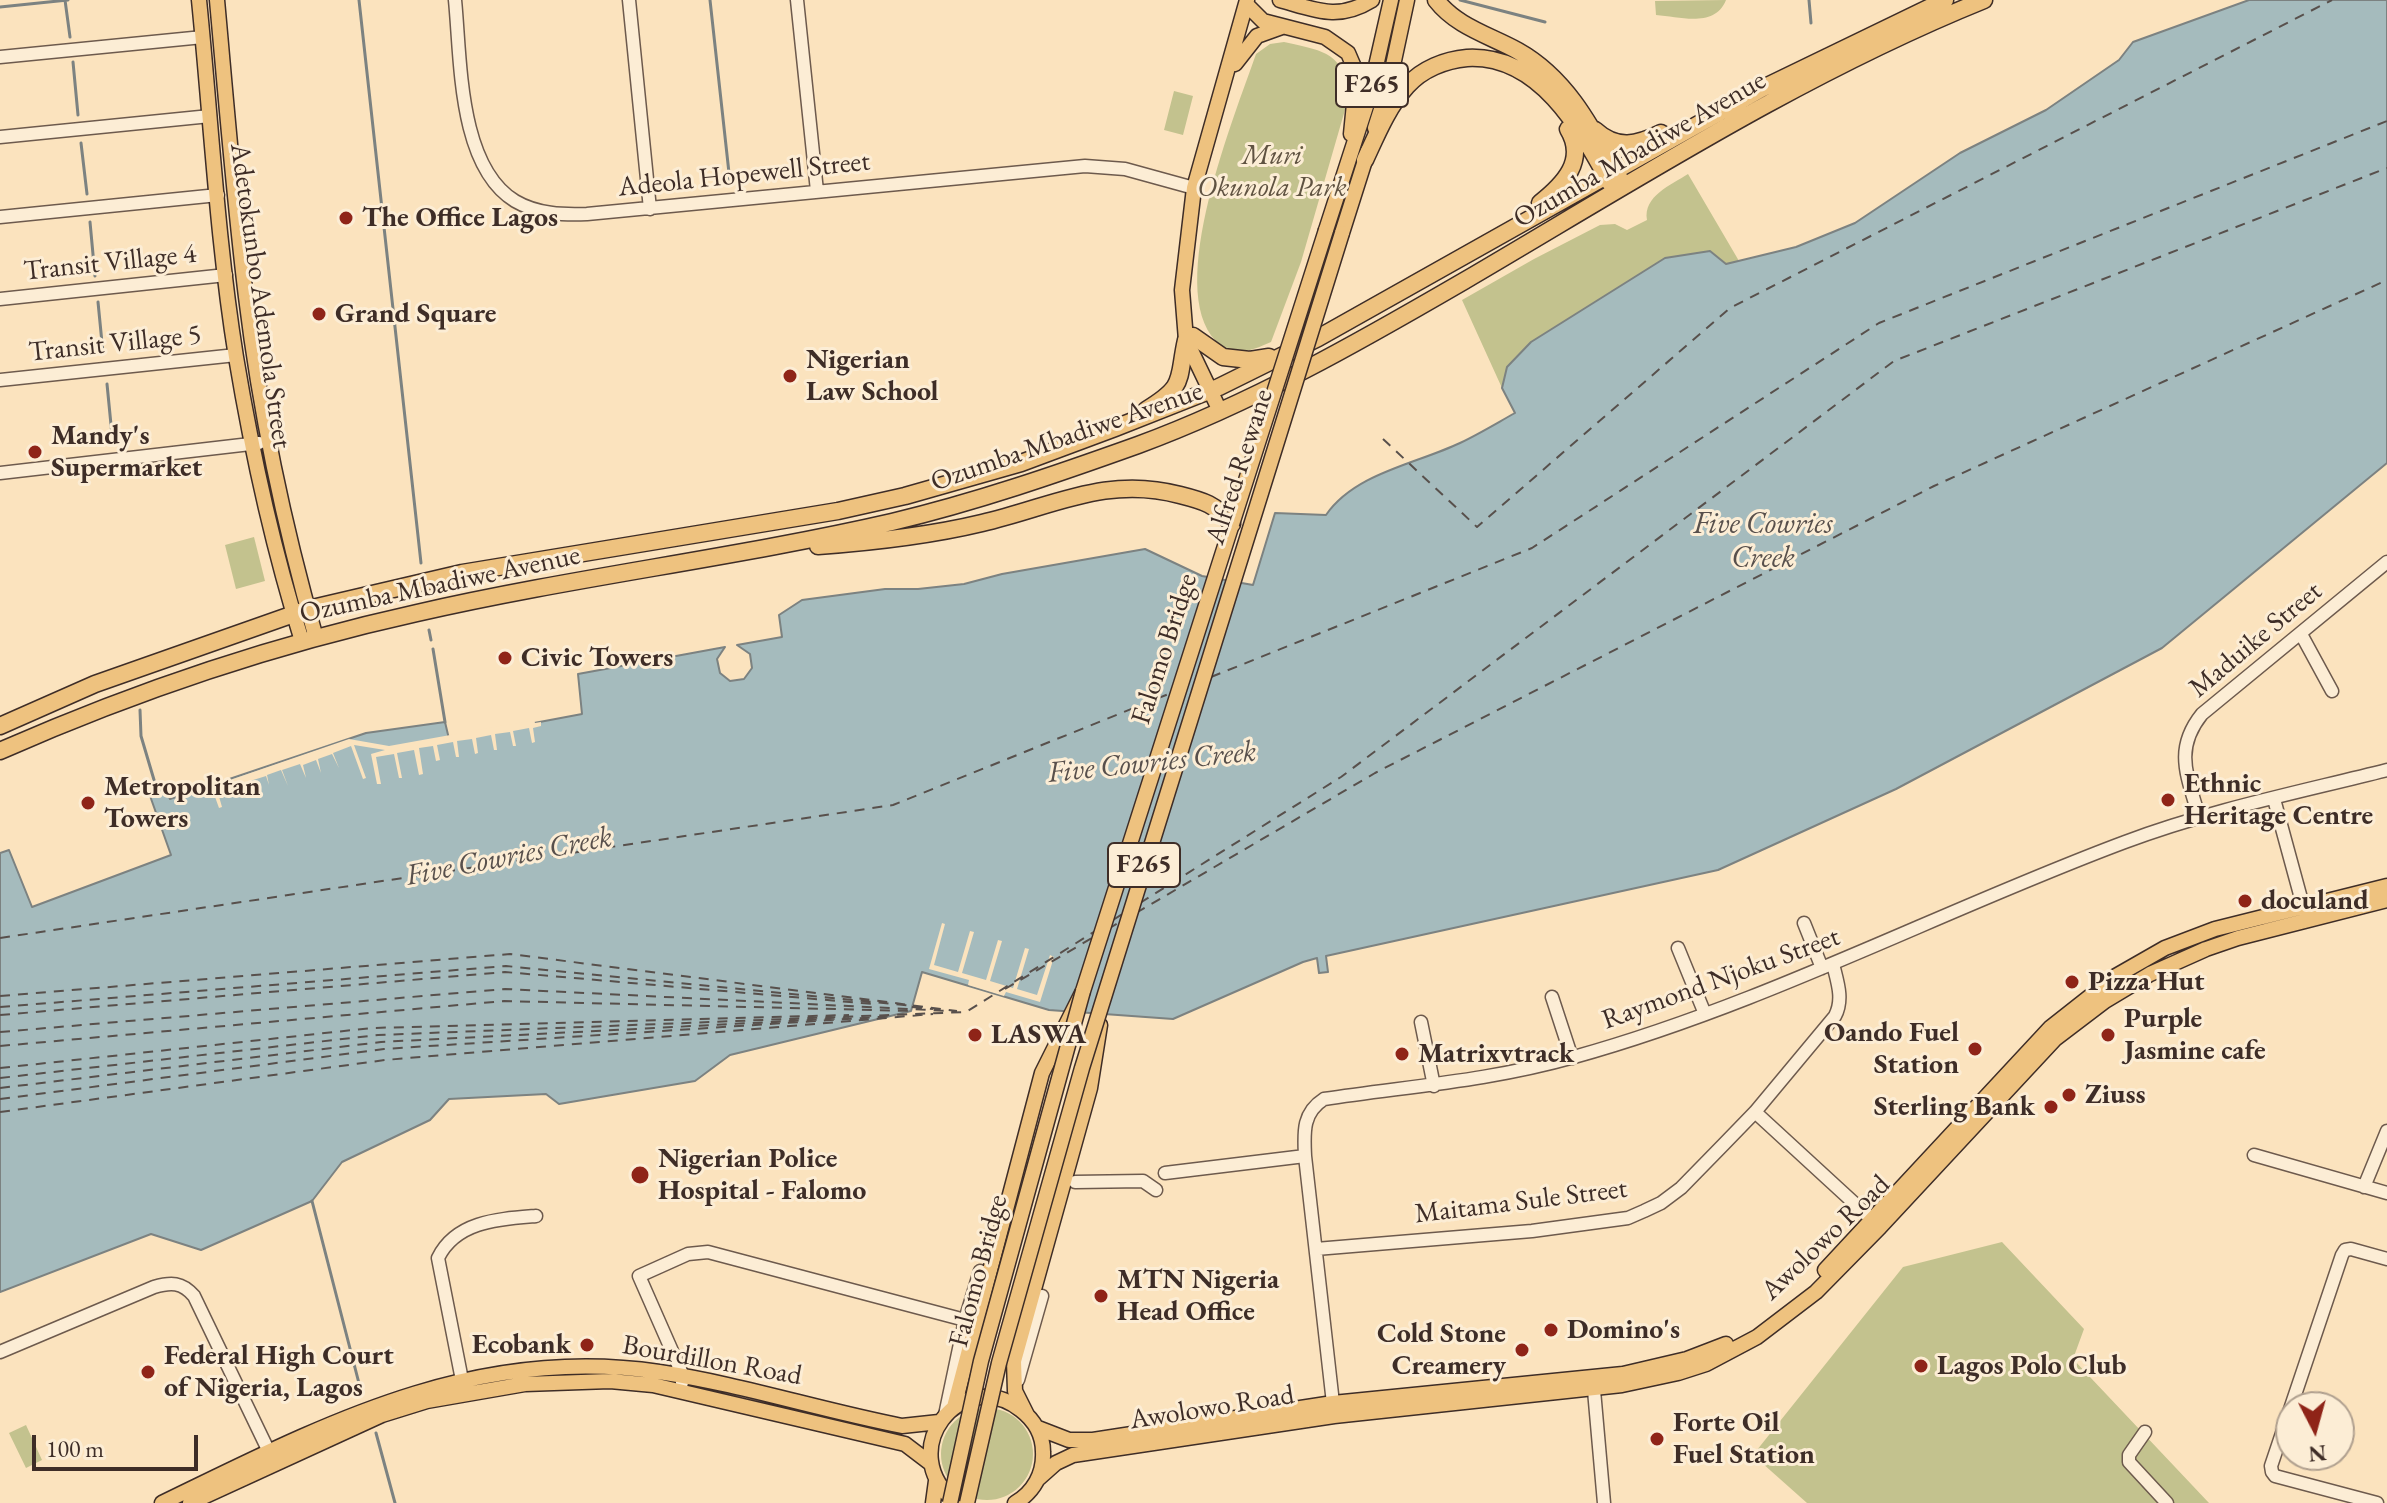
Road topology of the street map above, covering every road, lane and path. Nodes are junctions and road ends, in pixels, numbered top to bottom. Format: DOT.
graph roads {
  1 [pos="199,0"];
  2 [pos="217,0"];
  3 [pos="455,0"];
  4 [pos="629,0"];
  5 [pos="797,0"];
  6 [pos="1280,0"];
  7 [pos="1372,0"];
  8 [pos="1391,0"];
  9 [pos="1407,0"];
  10 [pos="1436,0"];
  11 [pos="1945,0"];
  12 [pos="1984,0"];
  13 [pos="1249,1"];
  14 [pos="1285,26"];
  15 [pos="203,37"];
  16 [pos="0,57"];
  17 [pos="1227,74"];
  18 [pos="1761,89"];
  19 [pos="1550,96"];
  20 [pos="210,116"];
  21 [pos="1593,129"];
  22 [pos="0,137"];
  23 [pos="1365,160"];
  24 [pos="1346,169"];
  25 [pos="1611,173"];
  26 [pos="1194,188"];
  27 [pos="1620,190"];
  28 [pos="817,191"];
  29 [pos="218,195"];
  30 [pos="650,209"];
  31 [pos="0,217"];
  32 [pos="1513,228"];
  33 [pos="226,275"];
  34 [pos="0,299"];
  35 [pos="1188,334"];
  36 [pos="1290,352"];
  37 [pos="236,355"];
  38 [pos="0,380"];
  39 [pos="1214,388"];
  40 [pos="1224,409"];
  41 [pos="1115,428"];
  42 [pos="269,441"];
  43 [pos="252,444"];
  44 [pos="0,473"];
  45 [pos="1232,524"];
  46 [pos="756,550"];
  47 [pos="2387,562"];
  48 [pos="300,611"];
  49 [pos="2301,634"];
  50 [pos="309,639"];
  51 [pos="2332,691"];
  52 [pos="0,726"];
  53 [pos="0,751"];
  54 [pos="2387,770"];
  55 [pos="2274,799"];
  56 [pos="2199,817"];
  57 [pos="2387,886"];
  58 [pos="2387,900"];
  59 [pos="2305,914"];
  60 [pos="1804,923"];
  61 [pos="1678,948"];
  62 [pos="1828,966"];
  63 [pos="1083,991"];
  64 [pos="1552,997"];
  65 [pos="1104,998"];
  66 [pos="1705,1014"];
  67 [pos="1421,1022"];
  68 [pos="1572,1058"];
  69 [pos="1434,1086"];
  70 [pos="1755,1112"];
  71 [pos="2387,1131"];
  72 [pos="2254,1155"];
  73 [pos="1305,1156"];
  74 [pos="1165,1173"];
  75 [pos="1075,1182"];
  76 [pos="2364,1187"];
  77 [pos="1156,1190"];
  78 [pos="2387,1193"];
  79 [pos="536,1216"];
  80 [pos="1875,1223"];
  81 [pos="1316,1249"];
  82 [pos="2387,1259"];
  83 [pos="980,1271"];
  84 [pos="1042,1296"];
  85 [pos="965,1320"];
  86 [pos="0,1352"];
  87 [pos="462,1380"];
  88 [pos="1594,1382"];
  89 [pos="682,1383"];
  90 [pos="1015,1391"];
  91 [pos="1334,1409"];
  92 [pos="946,1415"];
  93 [pos="1027,1415"];
  94 [pos="1038,1428"];
  95 [pos="2145,1432"];
  96 [pos="272,1457"];
  97 [pos="930,1463"];
  98 [pos="1038,1479"];
  99 [pos="936,1481"];
  100 [pos="1019,1502"];
  101 [pos="162,1503"];
  102 [pos="190,1503"];
  103 [pos="933,1503"];
  104 [pos="950,1503"];
  105 [pos="957,1503"];
  106 [pos="967,1503"];
  107 [pos="1604,1503"];
  108 [pos="2167,1503"];
  109 [pos="2377,1503"];
  1 -- 15 [label="main road, Adetokunbo Ademola Street"];
  2 -- 42 [label="main road, Adetokunbo Ademola Street"];
  3 -- 30 [label="street, Adeola Hopewell Street"];
  4 -- 30 [label="street"];
  5 -- 28 [label="street"];
  6 -- 7 [label="main road"];
  8 -- 24 [label="main road, F265"];
  9 -- 23 [label="main road, F265"];
  10 -- 21 [label="highway"];
  11 -- 18 [label="highway, Ozumba Mbadiwe Avenue"];
  12 -- 27 [label="highway, Ozumba Mbadiwe Avenue"];
  13 -- 14 [label="main road"];
  13 -- 17 [label="main road"];
  14 -- 17 [label="main road"];
  14 -- 24 [label="main road"];
  15 -- 16 [label="street"];
  15 -- 20 [label="main road, Adetokunbo Ademola Street"];
  17 -- 26 [label="main road"];
  18 -- 21 [label="highway"];
  18 -- 25 [label="highway, Ozumba Mbadiwe Avenue"];
  19 -- 23 [label="highway"];
  19 -- 25 [label="highway"];
  19 -- 32 [label="highway"];
  20 -- 22 [label="street"];
  20 -- 29 [label="main road, Adetokunbo Ademola Street"];
  21 -- 25 [label="highway"];
  23 -- 65 [label="main road, Alfred Rewane / F265, bridge"];
  24 -- 45 [label="main road, Falomo Bridge / F265, bridge"];
  25 -- 27 [label="highway"];
  25 -- 32 [label="highway, Ozumba Mbadiwe Avenue"];
  26 -- 28 [label="street, Adeola Hopewell Street"];
  26 -- 35 [label="main road"];
  27 -- 40 [label="highway, Ozumba Mbadiwe Avenue"];
  28 -- 30 [label="street, Adeola Hopewell Street"];
  29 -- 31 [label="street"];
  29 -- 33 [label="main road, Adetokunbo Ademola Street"];
  32 -- 36 [label="highway, Ozumba Mbadiwe Avenue"];
  33 -- 34 [label="street, Transit Village 4"];
  33 -- 37 [label="main road, Adetokunbo Ademola Street"];
  35 -- 36 [label="highway"];
  35 -- 39 [label="main road"];
  35 -- 41 [label="highway"];
  36 -- 39 [label="highway, Ozumba Mbadiwe Avenue"];
  37 -- 38 [label="street, Transit Village 5"];
  37 -- 43 [label="main road, Adetokunbo Ademola Street"];
  39 -- 40 [label="main road"];
  39 -- 41 [label="highway, Ozumba Mbadiwe Avenue"];
  40 -- 46 [label="highway, Ozumba Mbadiwe Avenue"];
  41 -- 48 [label="highway, Ozumba Mbadiwe Avenue"];
  42 -- 43 [label="street"];
  42 -- 48 [label="main road, Adetokunbo Ademola Street"];
  43 -- 44 [label="street"];
  43 -- 48 [label="main road, Adetokunbo Ademola Street"];
  45 -- 46 [label="highway"];
  45 -- 63 [label="main road, Falomo Bridge / F265"];
  46 -- 50 [label="highway, Ozumba Mbadiwe Avenue"];
  47 -- 49 [label="street, Maduike Street"];
  48 -- 50 [label="main road, Adetokunbo Ademola Street"];
  48 -- 52 [label="highway, Ozumba Mbadiwe Avenue"];
  49 -- 51 [label="street"];
  49 -- 56 [label="street, Maduike Street"];
  50 -- 53 [label="highway, Ozumba Mbadiwe Avenue"];
  54 -- 55 [label="street, Raymond Njoku Street"];
  55 -- 56 [label="street, Raymond Njoku Street"];
  55 -- 59 [label="street"];
  56 -- 62 [label="street, Raymond Njoku Street"];
  57 -- 59 [label="main road, Awolowo Road"];
  58 -- 59 [label="main road, Awolowo Road"];
  59 -- 80 [label="main road, Awolowo Road"];
  60 -- 62 [label="street, Maitama Sule Street"];
  61 -- 66 [label="street"];
  62 -- 66 [label="street, Raymond Njoku Street"];
  62 -- 70 [label="street, Maitama Sule Street"];
  63 -- 92 [label="main road, bridge"];
  63 -- 104 [label="main road, Falomo Bridge / F265, bridge"];
  64 -- 68 [label="street"];
  65 -- 90 [label="main road, bridge"];
  65 -- 106 [label="main road, Alfred Rewane / F265, bridge"];
  66 -- 68 [label="street, Raymond Njoku Street"];
  67 -- 69 [label="street"];
  68 -- 69 [label="street, Raymond Njoku Street"];
  69 -- 73 [label="street, Raymond Njoku Street"];
  70 -- 80 [label="street"];
  70 -- 81 [label="street, Maitama Sule Street"];
  71 -- 76 [label="street"];
  72 -- 76 [label="street"];
  73 -- 74 [label="street"];
  73 -- 81 [label="street, Raymond Njoku Street"];
  75 -- 77 [label="street"];
  76 -- 78 [label="street"];
  79 -- 87 [label="street"];
  80 -- 88 [label="main road, Awolowo Road"];
  81 -- 91 [label="street, Raymond Njoku Street"];
  82 -- 109 [label="street"];
  83 -- 85 [label="street"];
  84 -- 90 [label="street"];
  85 -- 89 [label="street"];
  85 -- 92 [label="street"];
  86 -- 96 [label="street"];
  87 -- 89 [label="main road, Bourdillon Road"];
  87 -- 96 [label="main road, Bourdillon Road"];
  88 -- 91 [label="main road, Awolowo Road"];
  88 -- 107 [label="street"];
  89 -- 92 [label="main road, Bourdillon Road"];
  89 -- 96 [label="main road, Bourdillon Road"];
  89 -- 97 [label="main road, Bourdillon Road"];
  90 -- 93 [label="main road"];
  91 -- 94 [label="main road, Awolowo Road"];
  91 -- 98 [label="main road, Awolowo Road"];
  92 -- 93 [label="main road, Bourdillon Road"];
  92 -- 97 [label="main road"];
  93 -- 94 [label="main road"];
  94 -- 98 [label="main road"];
  95 -- 108 [label="street"];
  96 -- 101 [label="main road, Bourdillon Road"];
  96 -- 102 [label="main road, Bourdillon Road"];
  97 -- 99 [label="main road"];
  98 -- 100 [label="main road, Awolowo Road"];
  99 -- 103 [label="main road"];
  99 -- 105 [label="main road"];
}
